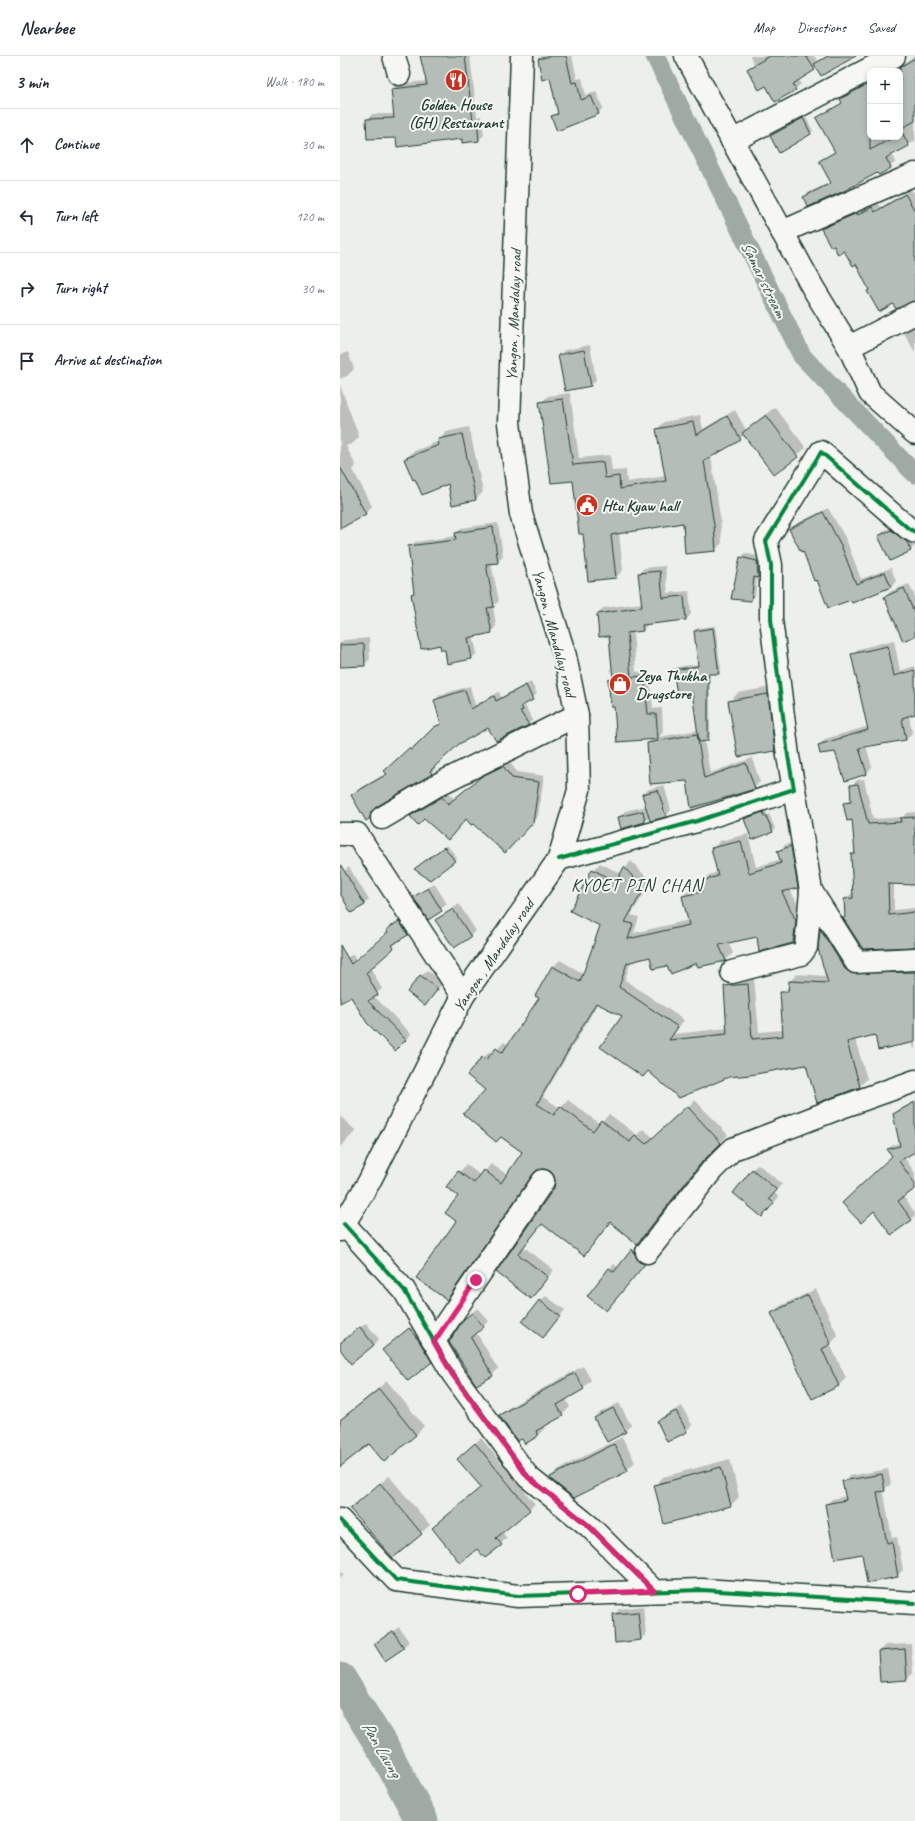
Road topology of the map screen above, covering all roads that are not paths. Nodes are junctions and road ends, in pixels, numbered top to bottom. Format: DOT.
graph roads {
  1 [pos="522,56"];
  2 [pos="686,56"];
  3 [pos="894,56"];
  4 [pos="732,141"];
  5 [pos="915,174"];
  6 [pos="782,232"];
  7 [pos="915,313"];
  8 [pos="849,347"];
  9 [pos="915,433"];
  10 [pos="915,532"];
  11 [pos="577,715"];
  12 [pos="794,789"];
  13 [pos="382,818"];
  14 [pos="340,834"];
  15 [pos="559,859"];
  16 [pos="811,891"];
  17 [pos="915,958"];
  18 [pos="732,972"];
  19 [pos="463,996"];
  20 [pos="915,1081"];
  21 [pos="544,1181"];
  22 [pos="341,1223"];
  23 [pos="648,1252"];
  24 [pos="434,1342"];
  25 [pos="340,1520"];
  26 [pos="654,1591"];
  27 [pos="915,1603"];
  1 -- 11 [label="main road, Yangon , Mandalay road"];
  2 -- 4 [label="main road"];
  3 -- 4 [label="main road"];
  4 -- 6 [label="main road"];
  5 -- 6 [label="main road"];
  6 -- 8 [label="main road"];
  7 -- 8 [label="main road"];
  8 -- 9 [label="main road"];
  10 -- 12 [label="main road"];
  11 -- 13 [label="main road"];
  11 -- 15 [label="main road, Yangon , Mandalay road"];
  12 -- 15 [label="main road"];
  12 -- 16 [label="main road"];
  14 -- 19 [label="main road"];
  15 -- 19 [label="main road, Yangon , Mandalay road"];
  16 -- 17 [label="main road"];
  16 -- 18 [label="main road"];
  19 -- 22 [label="main road, Yangon , Mandalay road"];
  20 -- 23 [label="main road"];
  21 -- 24 [label="main road"];
  22 -- 24 [label="main road"];
  24 -- 26 [label="main road"];
  25 -- 26 [label="main road"];
  26 -- 27 [label="main road"];
}
